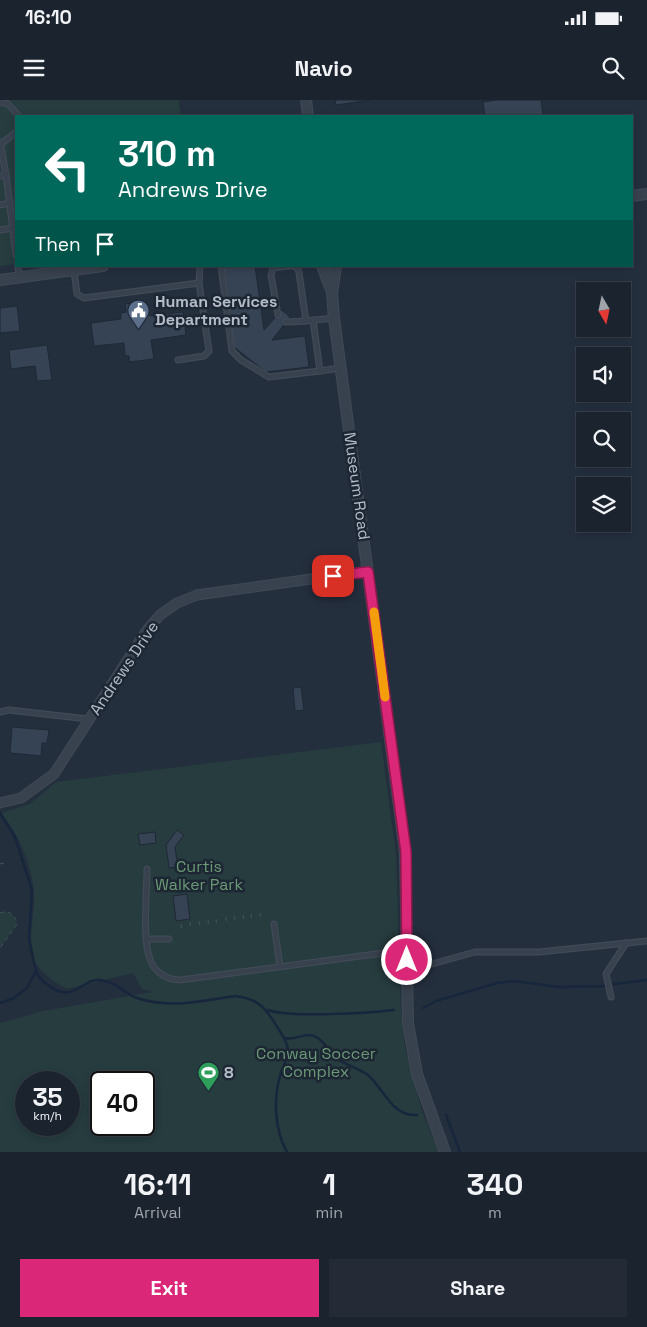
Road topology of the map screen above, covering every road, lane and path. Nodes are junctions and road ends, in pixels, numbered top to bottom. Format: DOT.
graph roads {
  1 [pos="306,100"];
  2 [pos="0,102"];
  3 [pos="18,115"];
  4 [pos="308,115"];
  5 [pos="15,133"];
  6 [pos="0,143"];
  7 [pos="6,175"];
  8 [pos="0,176"];
  9 [pos="647,194"];
  10 [pos="633,196"];
  11 [pos="10,203"];
  12 [pos="0,205"];
  13 [pos="13,228"];
  14 [pos="0,230"];
  15 [pos="15,246"];
  16 [pos="18,267"];
  17 [pos="96,267"];
  18 [pos="200,267"];
  19 [pos="221,267"];
  20 [pos="276,267"];
  21 [pos="294,267"];
  22 [pos="322,267"];
  23 [pos="336,267"];
  24 [pos="74,270"];
  25 [pos="19,277"];
  26 [pos="0,280"];
  27 [pos="199,282"];
  28 [pos="332,293"];
  29 [pos="278,315"];
  30 [pos="334,318"];
  31 [pos="313,320"];
  32 [pos="306,321"];
  33 [pos="286,322"];
  34 [pos="178,360"];
  35 [pos="341,368"];
  36 [pos="320,370"];
  37 [pos="368,572"];
  38 [pos="0,712"];
  39 [pos="90,720"];
  40 [pos="0,803"];
  41 [pos="5,863"];
  42 [pos="0,864"];
  43 [pos="147,869"];
  44 [pos="0,913"];
  45 [pos="260,913"];
  46 [pos="251,914"];
  47 [pos="242,915"];
  48 [pos="234,916"];
  49 [pos="226,917"];
  50 [pos="216,919"];
  51 [pos="208,920"];
  52 [pos="199,921"];
  53 [pos="261,921"];
  54 [pos="190,922"];
  55 [pos="252,922"];
  56 [pos="244,923"];
  57 [pos="181,924"];
  58 [pos="236,924"];
  59 [pos="274,924"];
  60 [pos="227,926"];
  61 [pos="217,927"];
  62 [pos="209,928"];
  63 [pos="200,929"];
  64 [pos="191,930"];
  65 [pos="182,932"];
  66 [pos="147,939"];
  67 [pos="169,939"];
  68 [pos="647,941"];
  69 [pos="626,943"];
  70 [pos="0,948"];
  71 [pos="407,950"];
  72 [pos="280,966"];
  73 [pos="407,971"];
  74 [pos="612,997"];
  75 [pos="445,1152"];
  1 -- 4 [label="street"];
  2 -- 3 [label="lane"];
  5 -- 6 [label="lane"];
  6 -- 7 [label="lane"];
  7 -- 8 [label="lane"];
  7 -- 11 [label="lane"];
  9 -- 10 [label="street"];
  11 -- 12 [label="lane"];
  11 -- 13 [label="lane"];
  13 -- 14 [label="lane"];
  13 -- 15 [label="lane"];
  16 -- 25 [label="lane"];
  17 -- 24 [label="street"];
  18 -- 27 [label="lane"];
  19 -- 36 [label="lane"];
  20 -- 29 [label="lane"];
  21 -- 32 [label="lane"];
  22 -- 28 [label="street, Museum Road"];
  23 -- 28 [label="street, Museum Road"];
  24 -- 25 [label="street"];
  24 -- 27 [label="lane"];
  25 -- 26 [label="street"];
  27 -- 34 [label="lane"];
  28 -- 30 [label="street, Museum Road"];
  30 -- 31 [label="lane"];
  30 -- 35 [label="street, Museum Road"];
  31 -- 32 [label="lane"];
  31 -- 36 [label="lane"];
  32 -- 33 [label="lane"];
  35 -- 36 [label="lane"];
  35 -- 37 [label="street, Museum Road"];
  37 -- 39 [label="street, Andrews Drive"];
  37 -- 71 [label="street, Museum Road"];
  38 -- 39 [label="lane"];
  39 -- 40 [label="street, Andrews Drive"];
  41 -- 42 [label="path"];
  43 -- 66 [label="lane"];
  44 -- 70 [label="path"];
  45 -- 53 [label="path"];
  46 -- 55 [label="path"];
  47 -- 56 [label="path"];
  48 -- 58 [label="path"];
  49 -- 60 [label="path"];
  50 -- 61 [label="path"];
  51 -- 62 [label="path"];
  52 -- 63 [label="path"];
  54 -- 64 [label="path"];
  57 -- 65 [label="path"];
  59 -- 72 [label="lane"];
  66 -- 67 [label="lane"];
  66 -- 72 [label="lane"];
  68 -- 69 [label="lane"];
  69 -- 73 [label="lane"];
  69 -- 74 [label="lane"];
  71 -- 72 [label="lane"];
  71 -- 73 [label="street, Museum Road"];
  73 -- 75 [label="street, Museum Road"];
}
